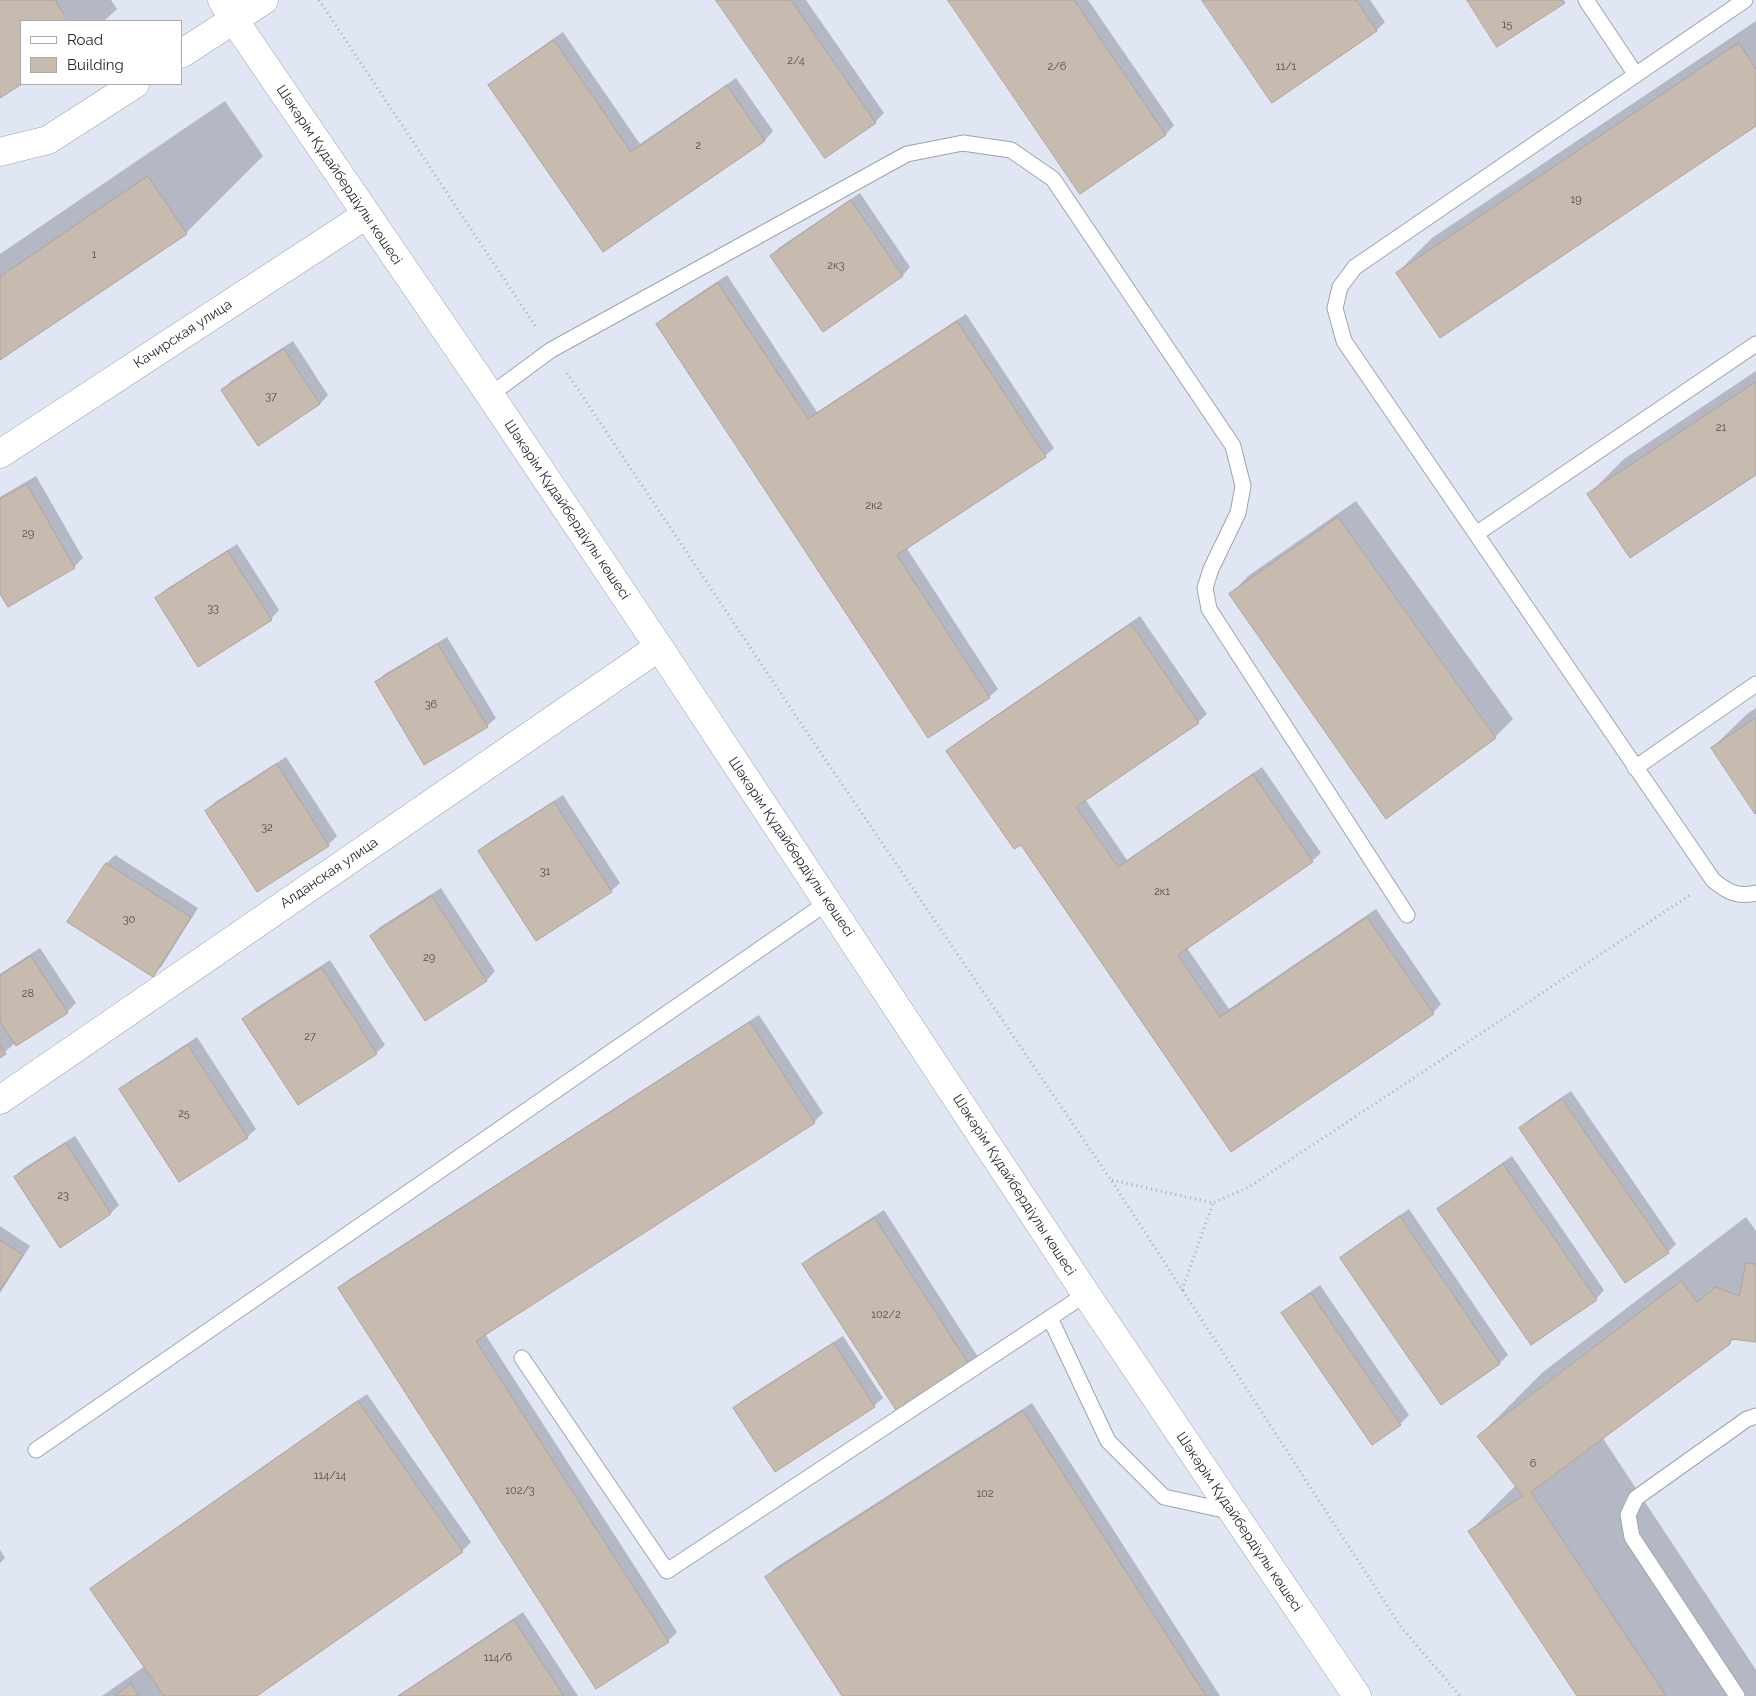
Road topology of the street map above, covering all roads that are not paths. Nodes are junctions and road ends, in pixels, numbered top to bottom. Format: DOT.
graph roads {
  1 [pos="264,0"];
  2 [pos="1586,0"];
  3 [pos="1745,0"];
  4 [pos="228,10"];
  5 [pos="182,53"];
  6 [pos="1636,75"];
  7 [pos="133,85"];
  8 [pos="0,152"];
  9 [pos="366,215"];
  10 [pos="1756,344"];
  11 [pos="490,395"];
  12 [pos="0,454"];
  13 [pos="1476,534"];
  14 [pos="659,647"];
  15 [pos="1756,684"];
  16 [pos="1635,768"];
  17 [pos="1756,893"];
  18 [pos="828,902"];
  19 [pos="1408,915"];
  20 [pos="0,1100"];
  21 [pos="1086,1294"];
  22 [pos="1050,1318"];
  23 [pos="522,1358"];
  24 [pos="1756,1416"];
  25 [pos="36,1450"];
  26 [pos="1233,1512"];
  27 [pos="1357,1696"];
  28 [pos="1738,1696"];
  1 -- 4 [label="street"];
  2 -- 6 [label="lane"];
  3 -- 6 [label="lane"];
  4 -- 5 [label="street"];
  4 -- 9 [label="street, Шәкәрім Құдайбердіұлы көшесі"];
  6 -- 13 [label="lane"];
  7 -- 8 [label="street"];
  9 -- 11 [label="street, Шәкәрім Құдайбердіұлы көшесі"];
  9 -- 12 [label="street, Качирская улица"];
  10 -- 13 [label="lane"];
  11 -- 14 [label="street, Шәкәрім Құдайбердіұлы көшесі"];
  11 -- 19 [label="lane"];
  13 -- 16 [label="lane"];
  14 -- 18 [label="street, Шәкәрім Құдайбердіұлы көшесі"];
  14 -- 20 [label="street, Алданская улица"];
  15 -- 16 [label="lane"];
  16 -- 17 [label="lane"];
  18 -- 21 [label="street, Шәкәрім Құдайбердіұлы көшесі"];
  18 -- 25 [label="lane"];
  21 -- 22 [label="lane"];
  21 -- 26 [label="street, Шәкәрім Құдайбердіұлы көшесі"];
  22 -- 23 [label="lane"];
  22 -- 26 [label="lane"];
  24 -- 28 [label="lane"];
  26 -- 27 [label="street, Шәкәрім Құдайбердіұлы көшесі"];
}
